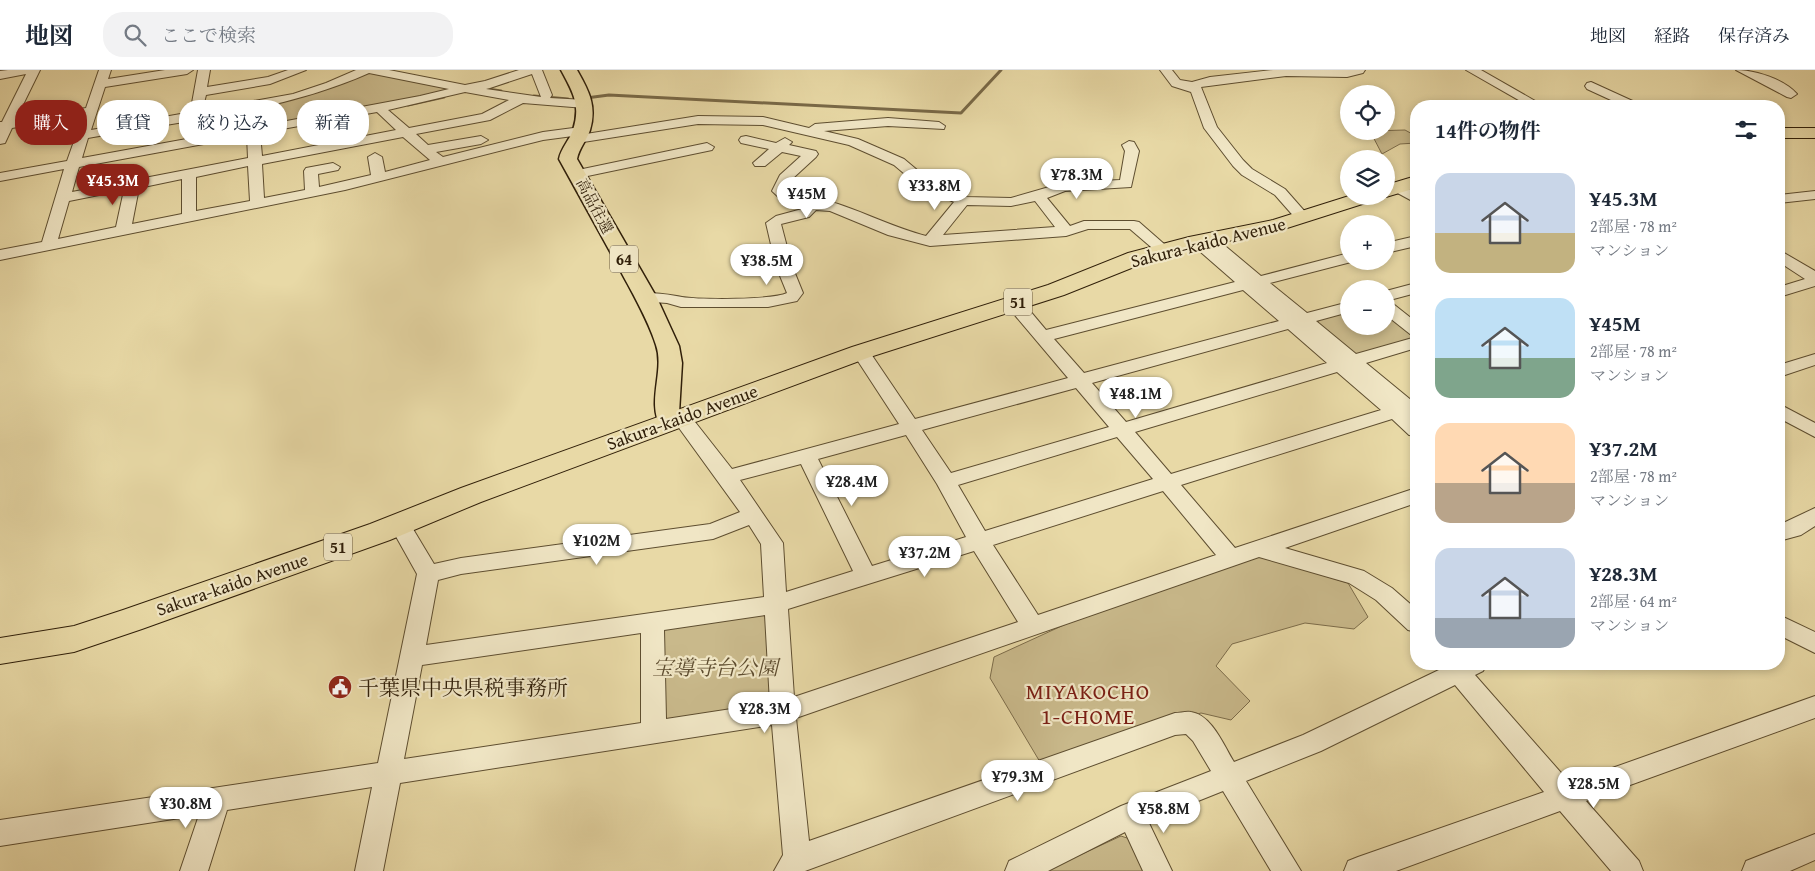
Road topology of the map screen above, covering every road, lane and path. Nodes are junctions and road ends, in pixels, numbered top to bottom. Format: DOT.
graph roads {
  1 [pos="29,70"];
  2 [pos="34,70"];
  3 [pos="105,70"];
  4 [pos="188,70"];
  5 [pos="204,70"];
  6 [pos="300,70"];
  7 [pos="366,70"];
  8 [pos="370,70"];
  9 [pos="407,70"];
  10 [pos="529,70"];
  11 [pos="569,70"];
  12 [pos="1166,70"];
  13 [pos="1359,70"];
  14 [pos="1472,70"];
  15 [pos="1742,70"];
  16 [pos="0,74"];
  17 [pos="100,84"];
  18 [pos="1192,86"];
  19 [pos="1591,86"];
  20 [pos="477,87"];
  21 [pos="200,92"];
  22 [pos="1791,94"];
  23 [pos="546,95"];
  24 [pos="521,99"];
  25 [pos="199,100"];
  26 [pos="276,100"];
  27 [pos="584,100"];
  28 [pos="1527,100"];
  29 [pos="1620,100"];
  30 [pos="91,111"];
  31 [pos="383,112"];
  32 [pos="179,118"];
  33 [pos="87,123"];
  34 [pos="4,125"];
  35 [pos="287,126"];
  36 [pos="939,126"];
  37 [pos="287,128"];
  38 [pos="801,130"];
  39 [pos="408,132"];
  40 [pos="1815,132"];
  41 [pos="1785,133"];
  42 [pos="87,134"];
  43 [pos="579,135"];
  44 [pos="0,140"];
  45 [pos="746,140"];
  46 [pos="79,145"];
  47 [pos="188,145"];
  48 [pos="203,145"];
  49 [pos="222,145"];
  50 [pos="254,145"];
  51 [pos="1129,145"];
  52 [pos="707,147"];
  53 [pos="779,147"];
  54 [pos="426,149"];
  55 [pos="488,150"];
  56 [pos="375,157"];
  57 [pos="255,162"];
  58 [pos="440,162"];
  59 [pos="760,163"];
  60 [pos="72,166"];
  61 [pos="332,167"];
  62 [pos="220,169"];
  63 [pos="189,174"];
  64 [pos="578,174"];
  65 [pos="0,177"];
  66 [pos="379,178"];
  67 [pos="0,183"];
  68 [pos="1410,184"];
  69 [pos="132,185"];
  70 [pos="1395,188"];
  71 [pos="1395,190"];
  72 [pos="312,193"];
  73 [pos="1815,194"];
  74 [pos="1038,196"];
  75 [pos="1410,196"];
  76 [pos="62,198"];
  77 [pos="1785,198"];
  78 [pos="962,201"];
  79 [pos="257,204"];
  80 [pos="811,204"];
  81 [pos="1340,205"];
  82 [pos="1302,217"];
  83 [pos="189,218"];
  84 [pos="123,231"];
  85 [pos="1066,231"];
  86 [pos="930,240"];
  87 [pos="1202,240"];
  88 [pos="1410,242"];
  89 [pos="49,245"];
  90 [pos="1395,246"];
  91 [pos="1163,250"];
  92 [pos="0,255"];
  93 [pos="1785,259"];
  94 [pos="1340,260"];
  95 [pos="1815,279"];
  96 [pos="1253,283"];
  97 [pos="1410,290"];
  98 [pos="1785,290"];
  99 [pos="1395,294"];
  100 [pos="646,298"];
  101 [pos="1014,303"];
  102 [pos="1340,309"];
  103 [pos="1395,314"];
  104 [pos="1297,321"];
  105 [pos="1410,325"];
  106 [pos="1044,336"];
  107 [pos="1410,344"];
  108 [pos="861,352"];
  109 [pos="1815,359"];
  110 [pos="1347,363"];
  111 [pos="1785,369"];
  112 [pos="1080,380"];
  113 [pos="1409,410"];
  114 [pos="1785,414"];
  115 [pos="679,421"];
  116 [pos="911,426"];
  117 [pos="1122,429"];
  118 [pos="1815,432"];
  119 [pos="806,454"];
  120 [pos="727,477"];
  121 [pos="946,481"];
  122 [pos="1168,483"];
  123 [pos="1410,496"];
  124 [pos="753,515"];
  125 [pos="1815,516"];
  126 [pos="400,524"];
  127 [pos="1785,531"];
  128 [pos="980,542"];
  129 [pos="1258,549"];
  130 [pos="1232,558"];
  131 [pos="428,574"];
  132 [pos="866,576"];
  133 [pos="776,604"];
  134 [pos="1785,613"];
  135 [pos="1410,618"];
  136 [pos="652,623"];
  137 [pos="1033,626"];
  138 [pos="1785,627"];
  139 [pos="1815,628"];
  140 [pos="1815,642"];
  141 [pos="0,651"];
  142 [pos="412,657"];
  143 [pos="1456,670"];
  144 [pos="1464,670"];
  145 [pos="1815,707"];
  146 [pos="783,712"];
  147 [pos="654,732"];
  148 [pos="389,773"];
  149 [pos="1229,776"];
  150 [pos="1566,797"];
  151 [pos="218,800"];
  152 [pos="1131,815"];
  153 [pos="0,833"];
  154 [pos="1815,847"];
  155 [pos="792,865"];
  156 [pos="194,871"];
  157 [pos="369,871"];
  158 [pos="1019,871"];
  159 [pos="1158,871"];
  160 [pos="1287,871"];
  161 [pos="1358,871"];
  162 [pos="1629,871"];
  163 [pos="1756,871"];
  1 -- 16 [label="street"];
  2 -- 34 [label="street"];
  3 -- 17 [label="street"];
  4 -- 17 [label="street"];
  5 -- 21 [label="street"];
  6 -- 21 [label="street"];
  7 -- 26 [label="street"];
  8 -- 20 [label="street"];
  9 -- 20 [label="street"];
  10 -- 20 [label="street"];
  10 -- 23 [label="street"];
  11 -- 27 [label="main road"];
  12 -- 18 [label="street"];
  13 -- 18 [label="street"];
  14 -- 28 [label="street"];
  15 -- 22 [label="street"];
  17 -- 30 [label="street"];
  18 -- 82 [label="street"];
  19 -- 29 [label="street"];
  20 -- 23 [label="street"];
  20 -- 24 [label="street"];
  20 -- 31 [label="street"];
  20 -- 35 [label="street"];
  21 -- 25 [label="street"];
  23 -- 27 [label="street"];
  24 -- 27 [label="street"];
  24 -- 39 [label="street"];
  27 -- 43 [label="main road, 高品往還 / 64"];
  30 -- 33 [label="street"];
  30 -- 34 [label="street"];
  31 -- 37 [label="street"];
  31 -- 39 [label="street"];
  32 -- 42 [label="street"];
  34 -- 44 [label="street"];
  36 -- 38 [label="street"];
  38 -- 43 [label="street"];
  38 -- 53 [label="street"];
  38 -- 78 [label="street"];
  39 -- 54 [label="street"];
  39 -- 57 [label="street"];
  40 -- 41 [label="highway"];
  43 -- 55 [label="street"];
  43 -- 64 [label="main road, 高品往還 / 64"];
  45 -- 53 [label="street"];
  46 -- 60 [label="street"];
  47 -- 60 [label="street"];
  48 -- 60 [label="street"];
  49 -- 62 [label="street"];
  50 -- 57 [label="street"];
  51 -- 74 [label="street"];
  52 -- 64 [label="street"];
  53 -- 59 [label="street"];
  53 -- 80 [label="street"];
  54 -- 55 [label="street"];
  54 -- 58 [label="street"];
  55 -- 58 [label="street"];
  56 -- 66 [label="street"];
  57 -- 62 [label="street"];
  57 -- 79 [label="street"];
  58 -- 66 [label="street"];
  60 -- 65 [label="street"];
  60 -- 67 [label="street"];
  60 -- 76 [label="street"];
  61 -- 72 [label="street"];
  62 -- 63 [label="street"];
  63 -- 69 [label="street"];
  63 -- 83 [label="street"];
  64 -- 100 [label="main road, 高品往還 / 64"];
  66 -- 72 [label="street"];
  68 -- 70 [label="highway"];
  69 -- 76 [label="street"];
  69 -- 84 [label="street"];
  71 -- 75 [label="street"];
  72 -- 79 [label="street"];
  73 -- 77 [label="street"];
  74 -- 78 [label="street"];
  74 -- 85 [label="street"];
  76 -- 89 [label="street"];
  78 -- 86 [label="street"];
  79 -- 83 [label="street"];
  80 -- 86 [label="street"];
  80 -- 100 [label="street"];
  81 -- 82 [label="highway, Sakura-kaido Avenue / 51"];
  82 -- 87 [label="highway, Sakura-kaido Avenue / 51"];
  83 -- 84 [label="street"];
  84 -- 89 [label="street"];
  85 -- 86 [label="street"];
  85 -- 91 [label="street"];
  87 -- 91 [label="highway, Sakura-kaido Avenue / 51"];
  87 -- 96 [label="street"];
  88 -- 90 [label="street"];
  89 -- 92 [label="street"];
  91 -- 101 [label="highway, Sakura-kaido Avenue / 51"];
  93 -- 95 [label="street"];
  94 -- 96 [label="street"];
  95 -- 98 [label="street"];
  96 -- 104 [label="street"];
  96 -- 106 [label="street"];
  97 -- 99 [label="street"];
  100 -- 115 [label="main road, 高品往還 / 64"];
  101 -- 106 [label="street"];
  101 -- 108 [label="highway, Sakura-kaido Avenue / 51"];
  102 -- 104 [label="street"];
  103 -- 105 [label="street"];
  104 -- 110 [label="street"];
  104 -- 112 [label="street"];
  106 -- 112 [label="street"];
  107 -- 110 [label="street"];
  108 -- 115 [label="highway, Sakura-kaido Avenue / 51"];
  108 -- 116 [label="street"];
  109 -- 111 [label="street"];
  110 -- 113 [label="street"];
  110 -- 117 [label="street"];
  112 -- 116 [label="street"];
  112 -- 117 [label="street"];
  113 -- 122 [label="street"];
  114 -- 118 [label="street"];
  115 -- 120 [label="street"];
  115 -- 126 [label="highway, Sakura-kaido Avenue / 51"];
  116 -- 119 [label="street"];
  116 -- 121 [label="street"];
  117 -- 121 [label="street"];
  117 -- 122 [label="street"];
  119 -- 120 [label="street"];
  119 -- 132 [label="street"];
  120 -- 124 [label="street"];
  121 -- 128 [label="street"];
  122 -- 128 [label="street"];
  122 -- 130 [label="street"];
  123 -- 129 [label="street"];
  124 -- 131 [label="street"];
  124 -- 133 [label="street"];
  125 -- 127 [label="street"];
  126 -- 131 [label="street"];
  126 -- 141 [label="highway, Sakura-kaido Avenue / 51"];
  128 -- 132 [label="street"];
  128 -- 137 [label="street"];
  129 -- 130 [label="street"];
  129 -- 135 [label="street"];
  130 -- 137 [label="street"];
  131 -- 142 [label="street"];
  132 -- 133 [label="street"];
  133 -- 136 [label="street"];
  133 -- 146 [label="street"];
  134 -- 139 [label="street"];
  136 -- 142 [label="street"];
  136 -- 147 [label="street"];
  137 -- 146 [label="street"];
  138 -- 140 [label="street"];
  142 -- 148 [label="street"];
  143 -- 149 [label="street"];
  144 -- 150 [label="street"];
  145 -- 150 [label="street"];
  146 -- 147 [label="street"];
  146 -- 155 [label="street"];
  147 -- 148 [label="street"];
  148 -- 151 [label="street"];
  148 -- 157 [label="street"];
  149 -- 152 [label="street"];
  149 -- 155 [label="street"];
  149 -- 160 [label="street"];
  150 -- 161 [label="street"];
  150 -- 162 [label="street"];
  151 -- 153 [label="street"];
  151 -- 156 [label="street"];
  152 -- 158 [label="street"];
  152 -- 159 [label="street"];
  154 -- 163 [label="street"];
}
